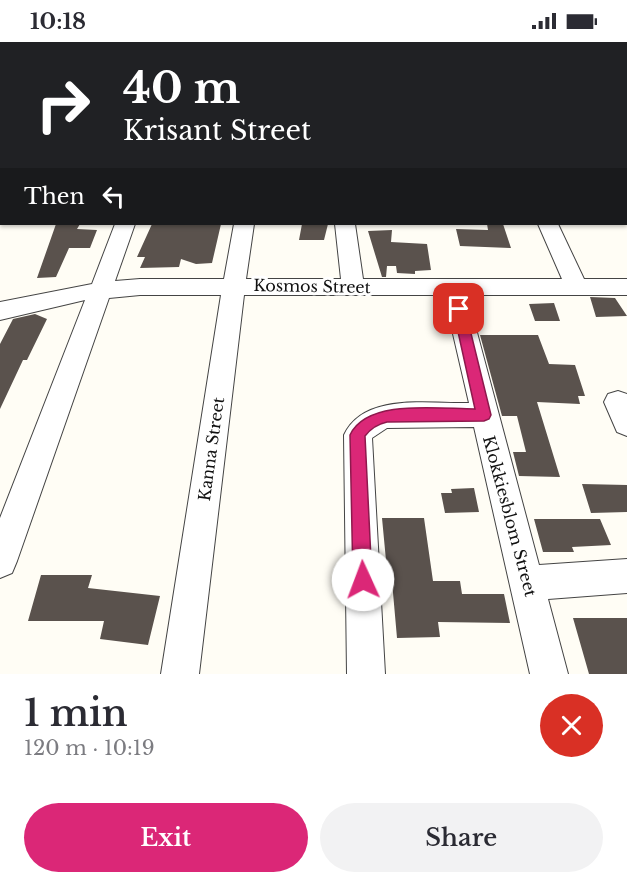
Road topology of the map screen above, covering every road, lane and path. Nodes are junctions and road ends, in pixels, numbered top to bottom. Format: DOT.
graph roads {
  1 [pos="125,225"];
  2 [pos="244,225"];
  3 [pos="345,225"];
  4 [pos="548,225"];
  5 [pos="234,285"];
  6 [pos="576,286"];
  7 [pos="353,287"];
  8 [pos="627,287"];
  9 [pos="454,288"];
  10 [pos="99,290"];
  11 [pos="0,310"];
  12 [pos="484,415"];
  13 [pos="0,561"];
  14 [pos="627,576"];
  15 [pos="528,583"];
  16 [pos="180,674"];
  17 [pos="366,674"];
  18 [pos="549,674"];
  1 -- 10 [label="street"];
  2 -- 5 [label="street, Kanna Street"];
  3 -- 7 [label="street"];
  4 -- 6 [label="street"];
  5 -- 7 [label="street, Kosmos Street"];
  5 -- 10 [label="street, Kosmos Street"];
  5 -- 16 [label="street, Kanna Street"];
  6 -- 8 [label="street, Kosmos Street"];
  6 -- 9 [label="street, Kosmos Street"];
  7 -- 9 [label="street, Kosmos Street"];
  9 -- 12 [label="street, Klokkiesblom Street"];
  10 -- 11 [label="street, Kosmos Street"];
  10 -- 13 [label="street"];
  12 -- 15 [label="street, Klokkiesblom Street"];
  12 -- 17 [label="street"];
  14 -- 15 [label="street"];
  15 -- 18 [label="street, Klokkiesblom Street"];
}
